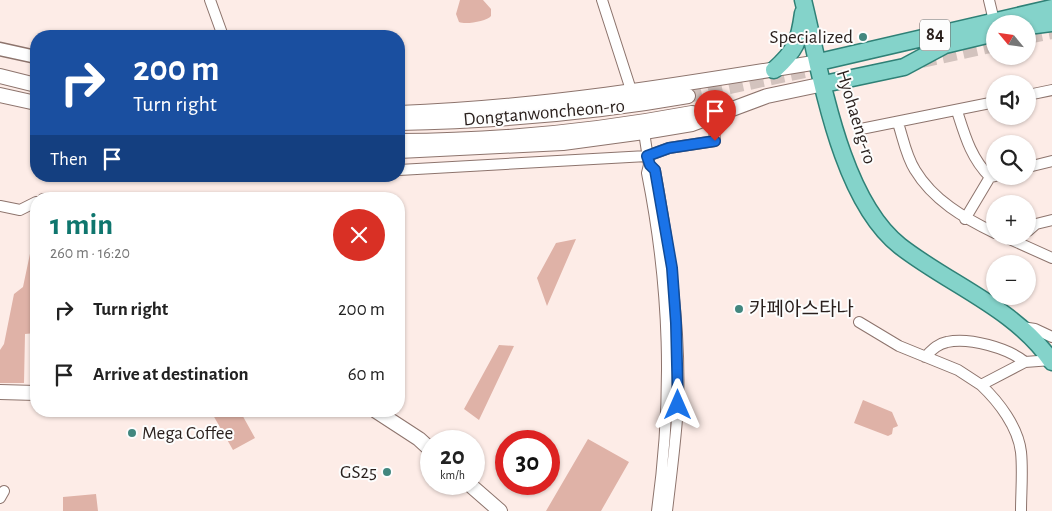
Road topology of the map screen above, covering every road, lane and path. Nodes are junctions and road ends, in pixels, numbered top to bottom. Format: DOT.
graph roads {
  1 [pos="210,0"];
  2 [pos="602,0"];
  3 [pos="989,0"];
  4 [pos="804,2"];
  5 [pos="1052,8"];
  6 [pos="992,15"];
  7 [pos="1031,15"];
  8 [pos="1052,23"];
  9 [pos="1036,25"];
  10 [pos="986,29"];
  11 [pos="221,30"];
  12 [pos="986,30"];
  13 [pos="0,49"];
  14 [pos="30,56"];
  15 [pos="818,62"];
  16 [pos="768,71"];
  17 [pos="0,76"];
  18 [pos="30,84"];
  19 [pos="824,84"];
  20 [pos="1052,90"];
  21 [pos="632,93"];
  22 [pos="1036,93"];
  23 [pos="0,95"];
  24 [pos="688,96"];
  25 [pos="767,96"];
  26 [pos="30,102"];
  27 [pos="986,104"];
  28 [pos="957,111"];
  29 [pos="405,113"];
  30 [pos="692,113"];
  31 [pos="713,116"];
  32 [pos="405,122"];
  33 [pos="898,123"];
  34 [pos="861,129"];
  35 [pos="644,132"];
  36 [pos="405,141"];
  37 [pos="405,151"];
  38 [pos="648,161"];
  39 [pos="1052,161"];
  40 [pos="1036,165"];
  41 [pos="405,170"];
  42 [pos="986,171"];
  43 [pos="986,185"];
  44 [pos="30,205"];
  45 [pos="0,206"];
  46 [pos="20,210"];
  47 [pos="30,210"];
  48 [pos="965,219"];
  49 [pos="1052,220"];
  50 [pos="1036,224"];
  51 [pos="986,229"];
  52 [pos="1030,245"];
  53 [pos="1052,258"];
  54 [pos="859,322"];
  55 [pos="1022,327"];
  56 [pos="1052,337"];
  57 [pos="925,357"];
  58 [pos="1052,361"];
  59 [pos="1025,362"];
  60 [pos="982,385"];
  61 [pos="0,392"];
  62 [pos="30,394"];
  63 [pos="385,417"];
  64 [pos="420,440"];
  65 [pos="482,495"];
  66 [pos="500,511"];
  67 [pos="657,511"];
  68 [pos="667,511"];
  69 [pos="1021,511"];
  1 -- 11 [label="street"];
  2 -- 21 [label="street, Dongtanwoncheon-ro"];
  3 -- 6 [label="street"];
  4 -- 15 [label="main road, Hyohaeng-ro"];
  4 -- 16 [label="main road"];
  5 -- 7 [label="main road, 84"];
  8 -- 9 [label="main road"];
  10 -- 15 [label="main road, 84"];
  12 -- 19 [label="main road, 84"];
  13 -- 14 [label="street"];
  15 -- 16 [label="main road"];
  15 -- 19 [label="main road, Hyohaeng-ro"];
  16 -- 21 [label="main road"];
  16 -- 25 [label="main road"];
  17 -- 18 [label="main road"];
  19 -- 25 [label="main road"];
  19 -- 55 [label="main road, Hyohaeng-ro"];
  20 -- 22 [label="street"];
  21 -- 29 [label="main road"];
  23 -- 26 [label="main road"];
  24 -- 32 [label="main road, Dongtanwoncheon-ro"];
  25 -- 31 [label="main road"];
  27 -- 28 [label="street"];
  28 -- 33 [label="street"];
  28 -- 42 [label="street"];
  30 -- 36 [label="main road, Dongtanwoncheon-ro"];
  31 -- 35 [label="main road"];
  31 -- 38 [label="street"];
  33 -- 34 [label="street"];
  33 -- 48 [label="street"];
  35 -- 37 [label="main road"];
  35 -- 38 [label="street"];
  38 -- 41 [label="street"];
  38 -- 67 [label="street"];
  38 -- 68 [label="street"];
  39 -- 40 [label="street"];
  43 -- 48 [label="street"];
  44 -- 46 [label="street"];
  45 -- 46 [label="street"];
  46 -- 47 [label="street"];
  48 -- 51 [label="street"];
  49 -- 50 [label="street"];
  52 -- 53 [label="street"];
  54 -- 57 [label="street"];
  55 -- 56 [label="street"];
  55 -- 58 [label="main road, Hyohaeng-ro"];
  57 -- 59 [label="street"];
  57 -- 60 [label="street"];
  58 -- 59 [label="street"];
  59 -- 60 [label="street"];
  60 -- 69 [label="street"];
  61 -- 62 [label="main road"];
  63 -- 64 [label="main road"];
  65 -- 66 [label="main road"];
}
